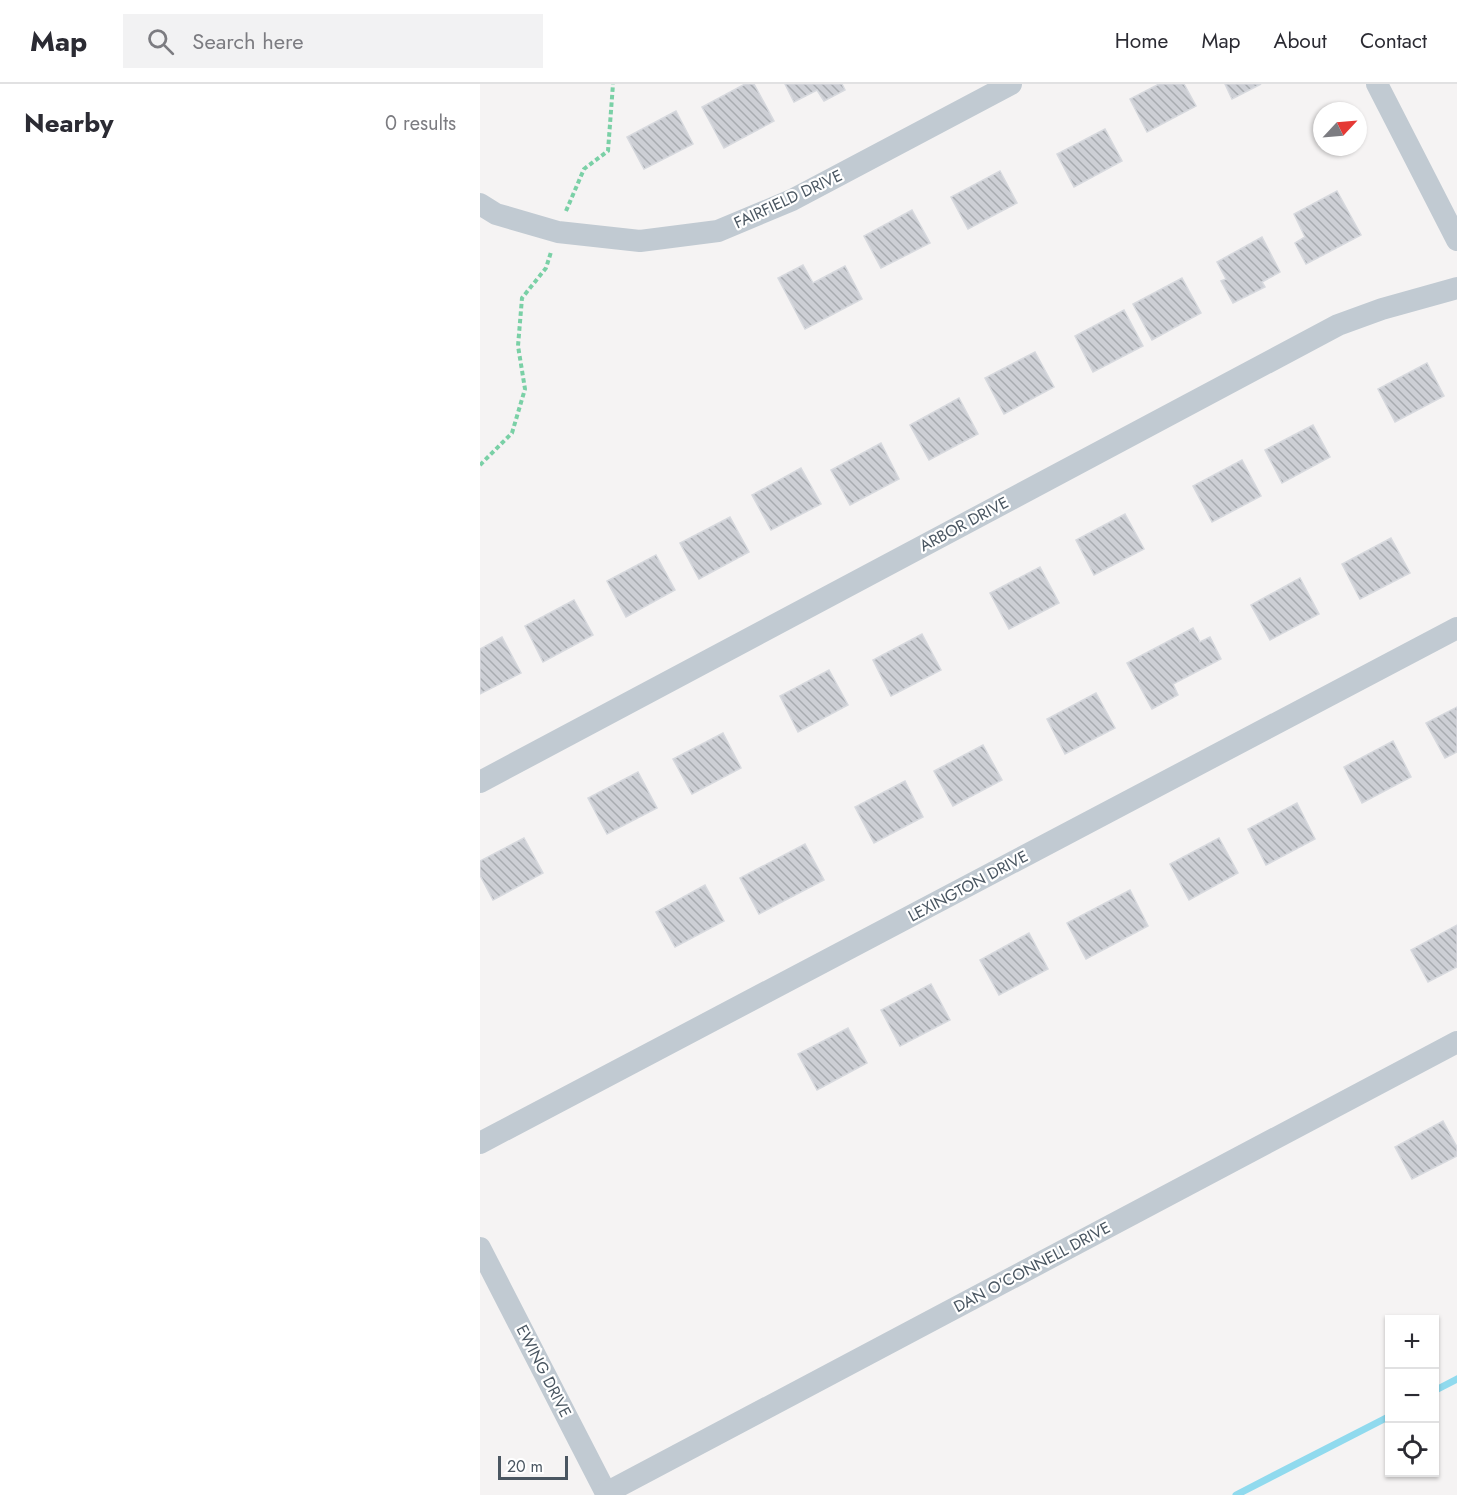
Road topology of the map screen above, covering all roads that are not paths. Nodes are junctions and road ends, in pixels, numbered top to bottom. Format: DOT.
graph roads {
  1 [pos="1011,84"];
  2 [pos="1377,84"];
  3 [pos="480,204"];
  4 [pos="1457,240"];
  5 [pos="1457,288"];
  6 [pos="1457,628"];
  7 [pos="480,782"];
  8 [pos="1457,1042"];
  9 [pos="480,1143"];
  10 [pos="480,1248"];
  11 [pos="607,1494"];
  1 -- 3 [label="street, FAIRFIELD DRIVE"];
  2 -- 4 [label="street"];
  5 -- 7 [label="street, ARBOR DRIVE"];
  6 -- 9 [label="street, LEXINGTON DRIVE"];
  8 -- 11 [label="street, DAN O'CONNELL DRIVE"];
  10 -- 11 [label="street, EWING DRIVE"];
}
